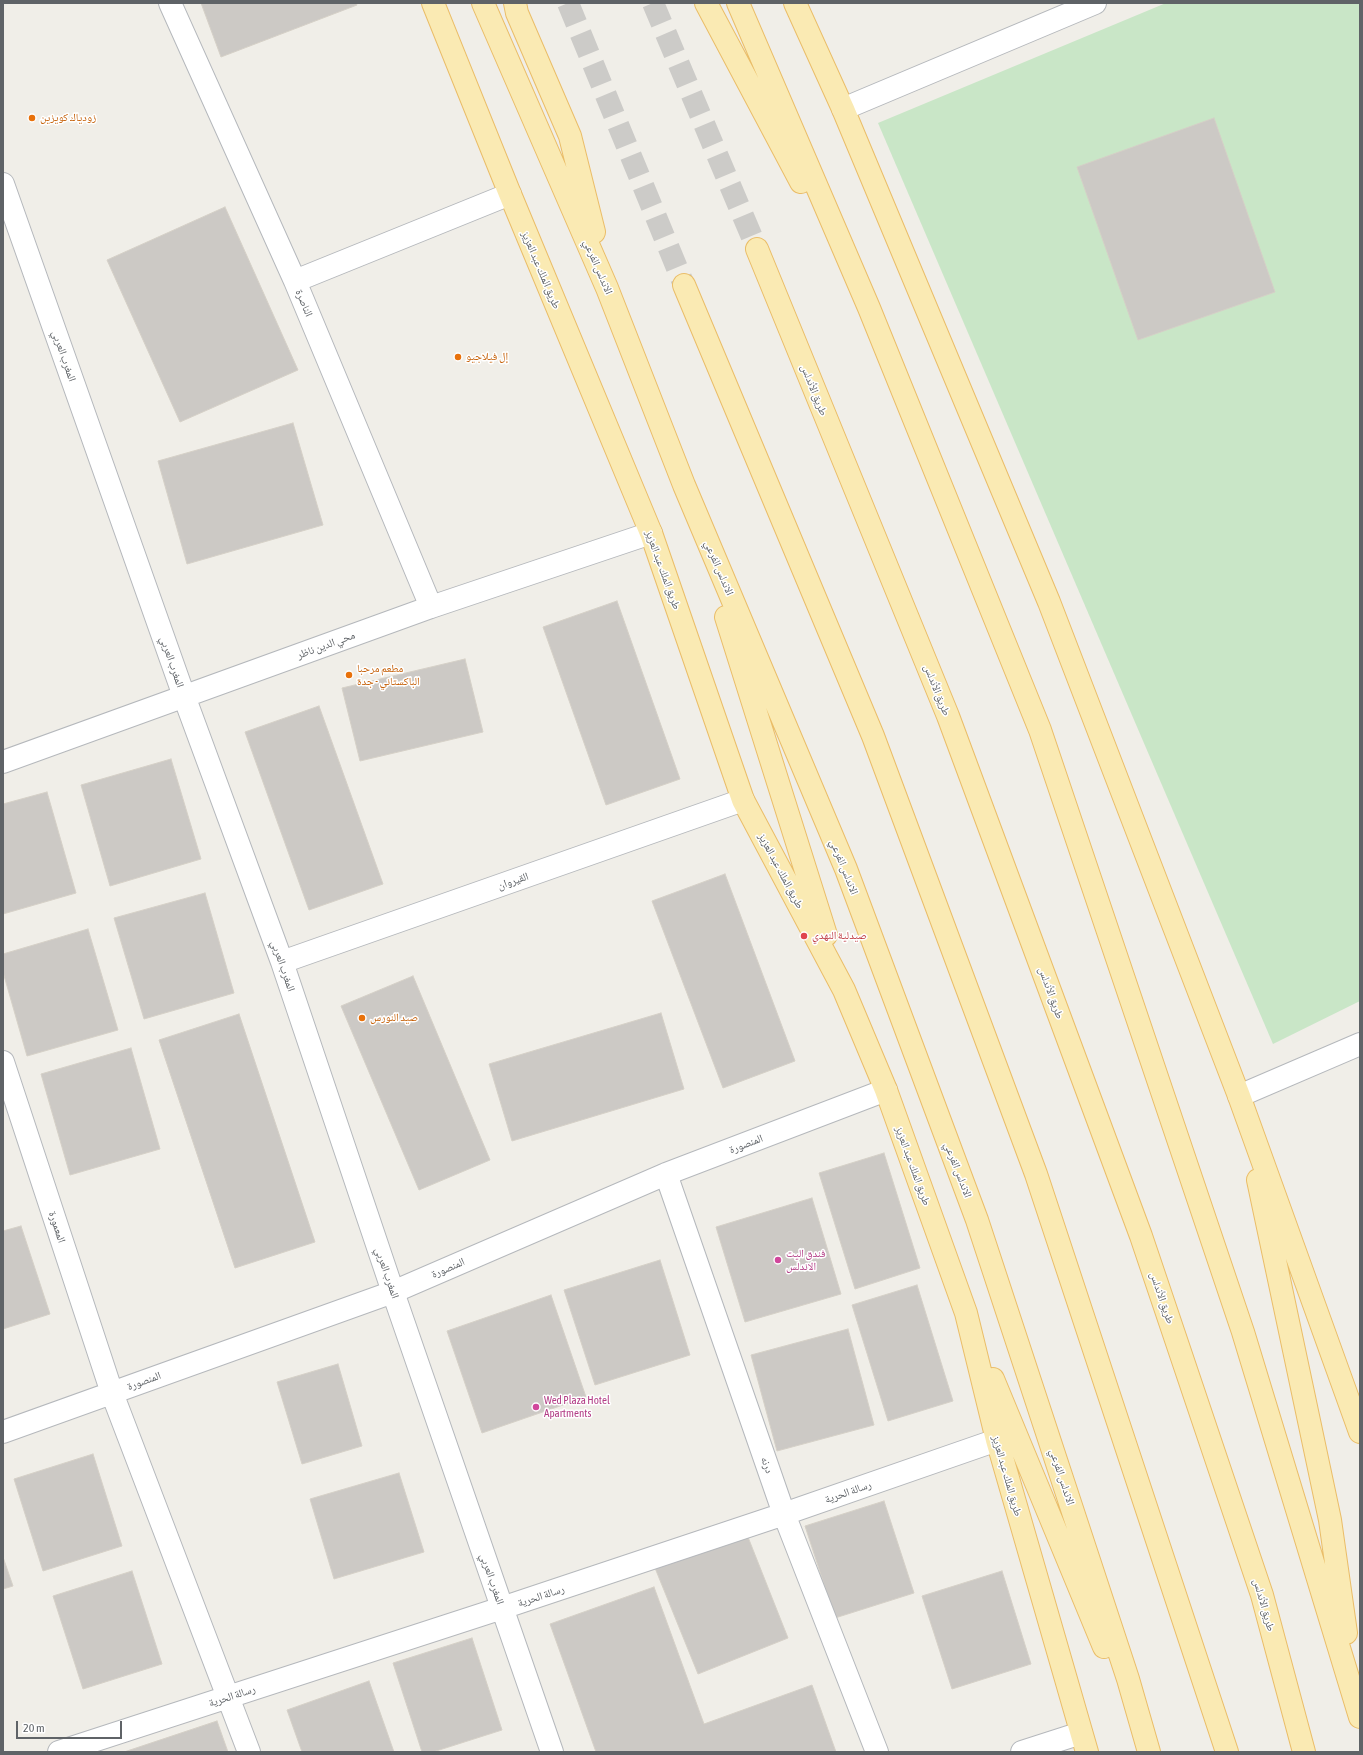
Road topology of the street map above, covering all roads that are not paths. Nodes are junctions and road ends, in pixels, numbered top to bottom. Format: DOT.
graph roads {
  1 [pos="170,3"];
  2 [pos="433,3"];
  3 [pos="483,3"];
  4 [pos="515,3"];
  5 [pos="706,3"];
  6 [pos="738,3"];
  7 [pos="795,3"];
  8 [pos="1095,3"];
  9 [pos="843,109"];
  10 [pos="3,184"];
  11 [pos="510,194"];
  12 [pos="757,249"];
  13 [pos="295,280"];
  14 [pos="684,285"];
  15 [pos="607,288"];
  16 [pos="869,308"];
  17 [pos="684,484"];
  18 [pos="651,534"];
  19 [pos="431,607"];
  20 [pos="184,696"];
  21 [pos="3,762"];
  22 [pos="744,800"];
  23 [pos="282,962"];
  24 [pos="844,990"];
  25 [pos="1360,1044"];
  26 [pos="3,1062"];
  27 [pos="886,1090"];
  28 [pos="1239,1096"];
  29 [pos="666,1174"];
  30 [pos="393,1292"];
  31 [pos="966,1314"];
  32 [pos="112,1393"];
  33 [pos="1360,1429"];
  34 [pos="3,1432"];
  35 [pos="997,1440"];
  36 [pos="784,1514"];
  37 [pos="502,1608"];
  38 [pos="228,1697"];
  39 [pos="1357,1708"];
  40 [pos="1084,1742"];
  41 [pos="59,1752"];
  42 [pos="249,1752"];
  43 [pos="552,1752"];
  44 [pos="877,1752"];
  45 [pos="1022,1752"];
  46 [pos="1148,1752"];
  47 [pos="1227,1752"];
  48 [pos="1304,1752"];
  1 -- 13 [label="street, الناصرة"];
  2 -- 11 [label="main road, طريق الملك عبد العزيز"];
  3 -- 15 [label="main road, الاندلس الفرعي"];
  4 -- 15 [label="main road"];
  5 -- 16 [label="main road"];
  6 -- 16 [label="main road"];
  7 -- 9 [label="main road"];
  8 -- 9 [label="street"];
  9 -- 28 [label="main road"];
  10 -- 20 [label="street, المغرب العربي"];
  11 -- 13 [label="street"];
  11 -- 18 [label="main road, طريق الملك عبد العزيز"];
  12 -- 48 [label="main road, طريق الأندلس"];
  13 -- 19 [label="street, الناصرة"];
  14 -- 47 [label="main road"];
  15 -- 17 [label="main road, الاندلس الفرعي"];
  16 -- 39 [label="main road"];
  17 -- 24 [label="main road"];
  17 -- 46 [label="main road, الاندلس الفرعي"];
  18 -- 19 [label="street, محي الدين ناظر"];
  18 -- 22 [label="main road, طريق الملك عبد العزيز"];
  19 -- 20 [label="street, محي الدين ناظر"];
  20 -- 21 [label="street, محي الدين ناظر"];
  20 -- 23 [label="street, المغرب العربي"];
  22 -- 23 [label="street, القيروان"];
  22 -- 24 [label="main road, طريق الملك عبد العزيز"];
  23 -- 30 [label="street, المغرب العربي"];
  24 -- 27 [label="main road, طريق الملك عبد العزيز"];
  25 -- 28 [label="street"];
  26 -- 32 [label="street, المعمورة"];
  27 -- 29 [label="street, المنصورة"];
  27 -- 31 [label="main road, طريق الملك عبد العزيز"];
  28 -- 33 [label="main road"];
  28 -- 39 [label="main road"];
  29 -- 30 [label="street, المنصورة"];
  29 -- 36 [label="street, درنه"];
  30 -- 32 [label="street, المنصورة"];
  30 -- 37 [label="street, المغرب العربي"];
  31 -- 35 [label="main road, طريق الملك عبد العزيز"];
  31 -- 46 [label="main road"];
  32 -- 34 [label="street, المنصورة"];
  32 -- 38 [label="street, المعمورة"];
  35 -- 36 [label="street, رسالة الحرية"];
  35 -- 40 [label="main road, طريق الملك عبد العزيز"];
  36 -- 37 [label="street, رسالة الحرية"];
  36 -- 44 [label="street, درنه"];
  37 -- 38 [label="street, رسالة الحرية"];
  37 -- 43 [label="street, المغرب العربي"];
  38 -- 41 [label="street, رسالة الحرية"];
  38 -- 42 [label="street, المعمورة"];
  40 -- 45 [label="street"];
}
